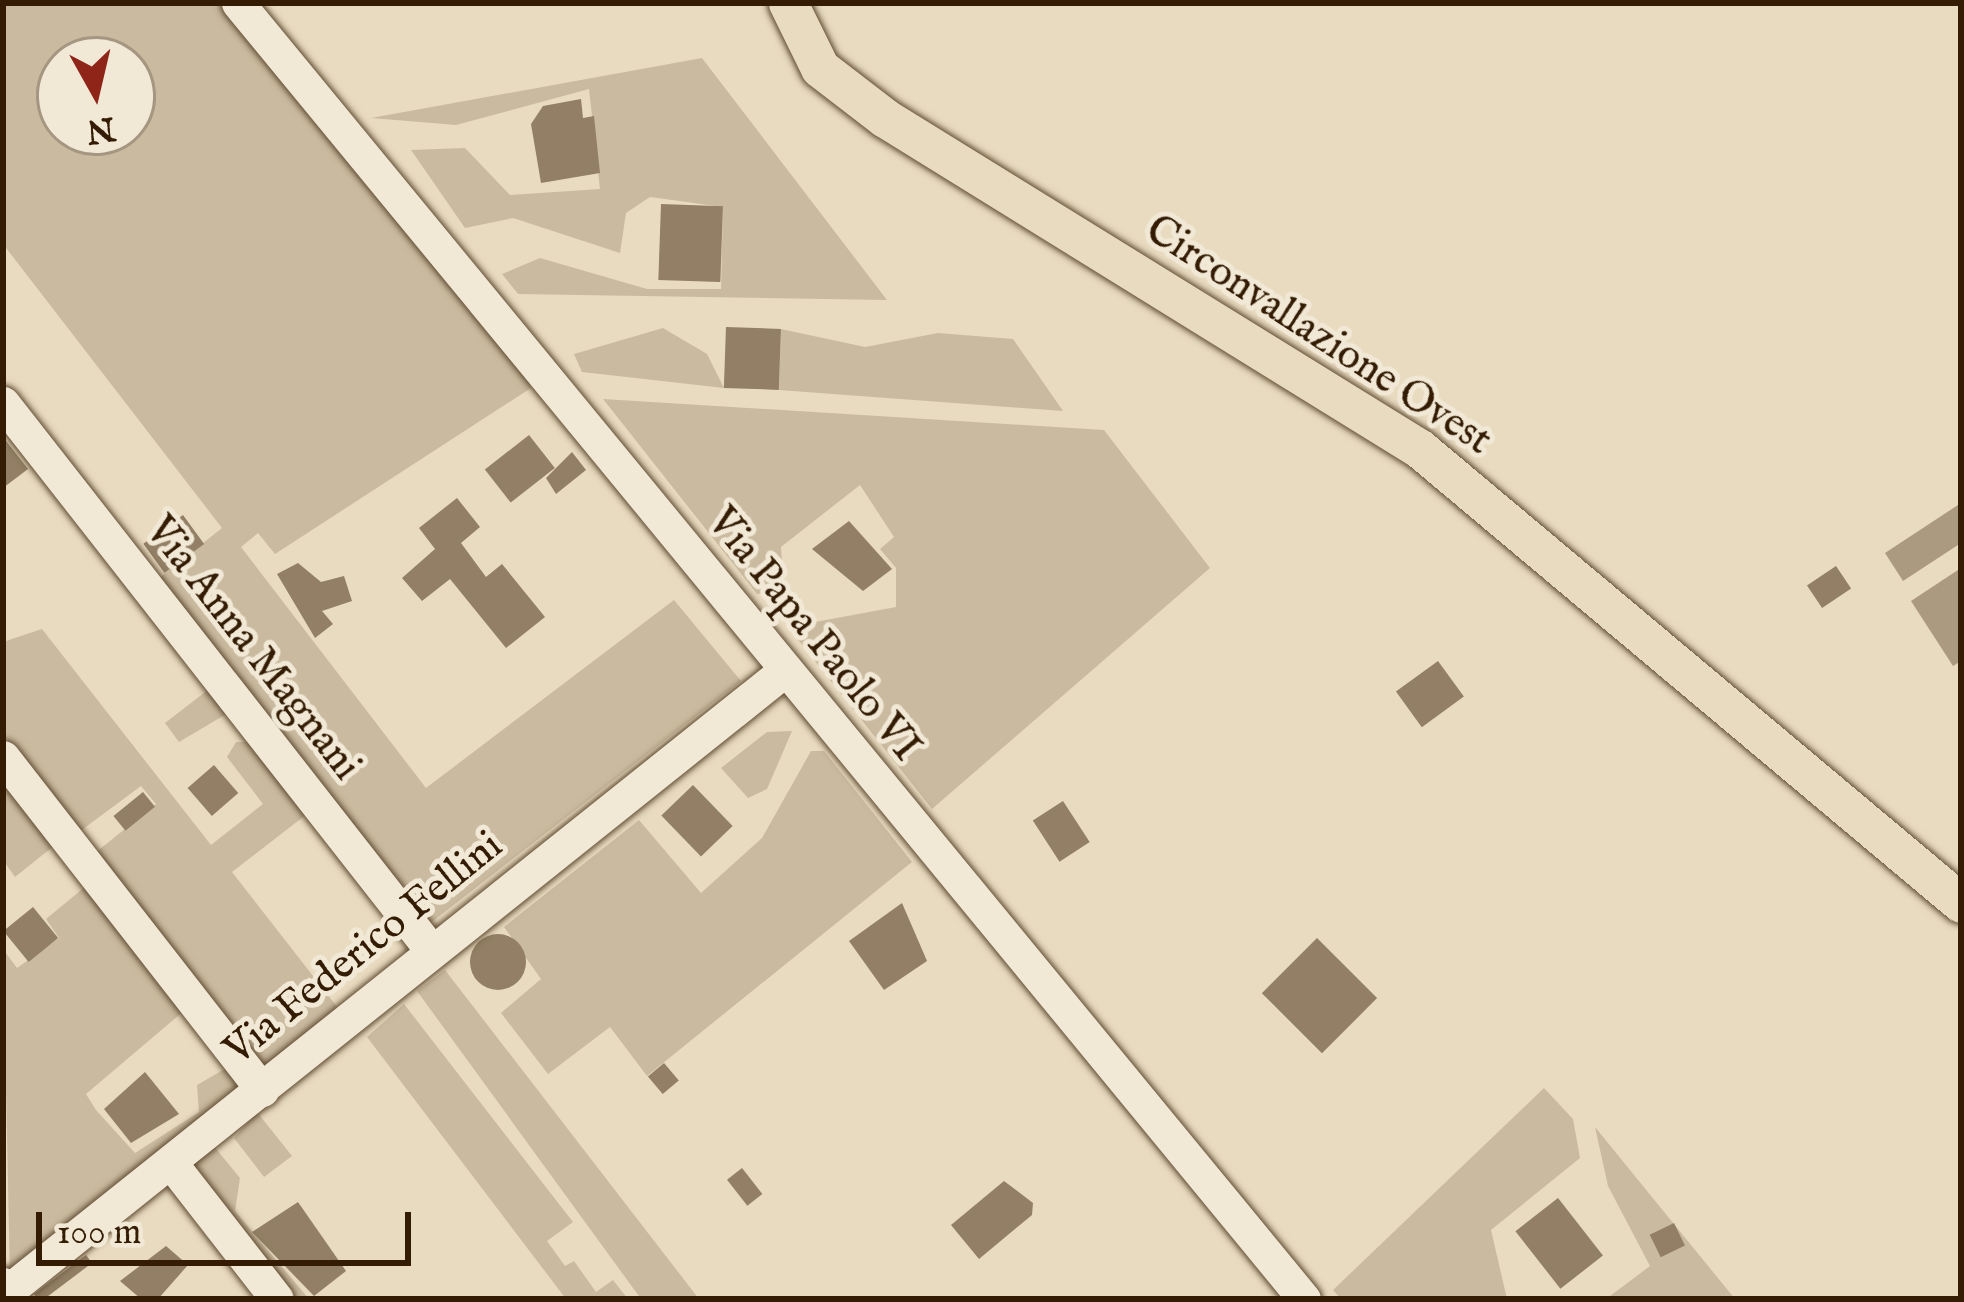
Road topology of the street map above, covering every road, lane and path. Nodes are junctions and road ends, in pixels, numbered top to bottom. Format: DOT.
graph roads {
  1 [pos="788,3"];
  2 [pos="249,10"];
  3 [pos="3,403"];
  4 [pos="784,671"];
  5 [pos="3,757"];
  6 [pos="1961,903"];
  7 [pos="431,950"];
  8 [pos="262,1090"];
  9 [pos="171,1163"];
  10 [pos="3,1284"];
  11 [pos="277,1299"];
  12 [pos="1304,1299"];
  1 -- 6 [label="main road, Circonvallazione Ovest"];
  2 -- 4 [label="street, Via Papa Paolo VI"];
  3 -- 7 [label="street, Via Anna Magnani"];
  4 -- 7 [label="street, Via Federico Fellini"];
  4 -- 12 [label="street, Via Papa Paolo VI"];
  5 -- 8 [label="street"];
  7 -- 8 [label="street, Via Federico Fellini"];
  8 -- 9 [label="street, Via Federico Fellini"];
  9 -- 10 [label="street, Via Federico Fellini"];
  9 -- 11 [label="street"];
}
